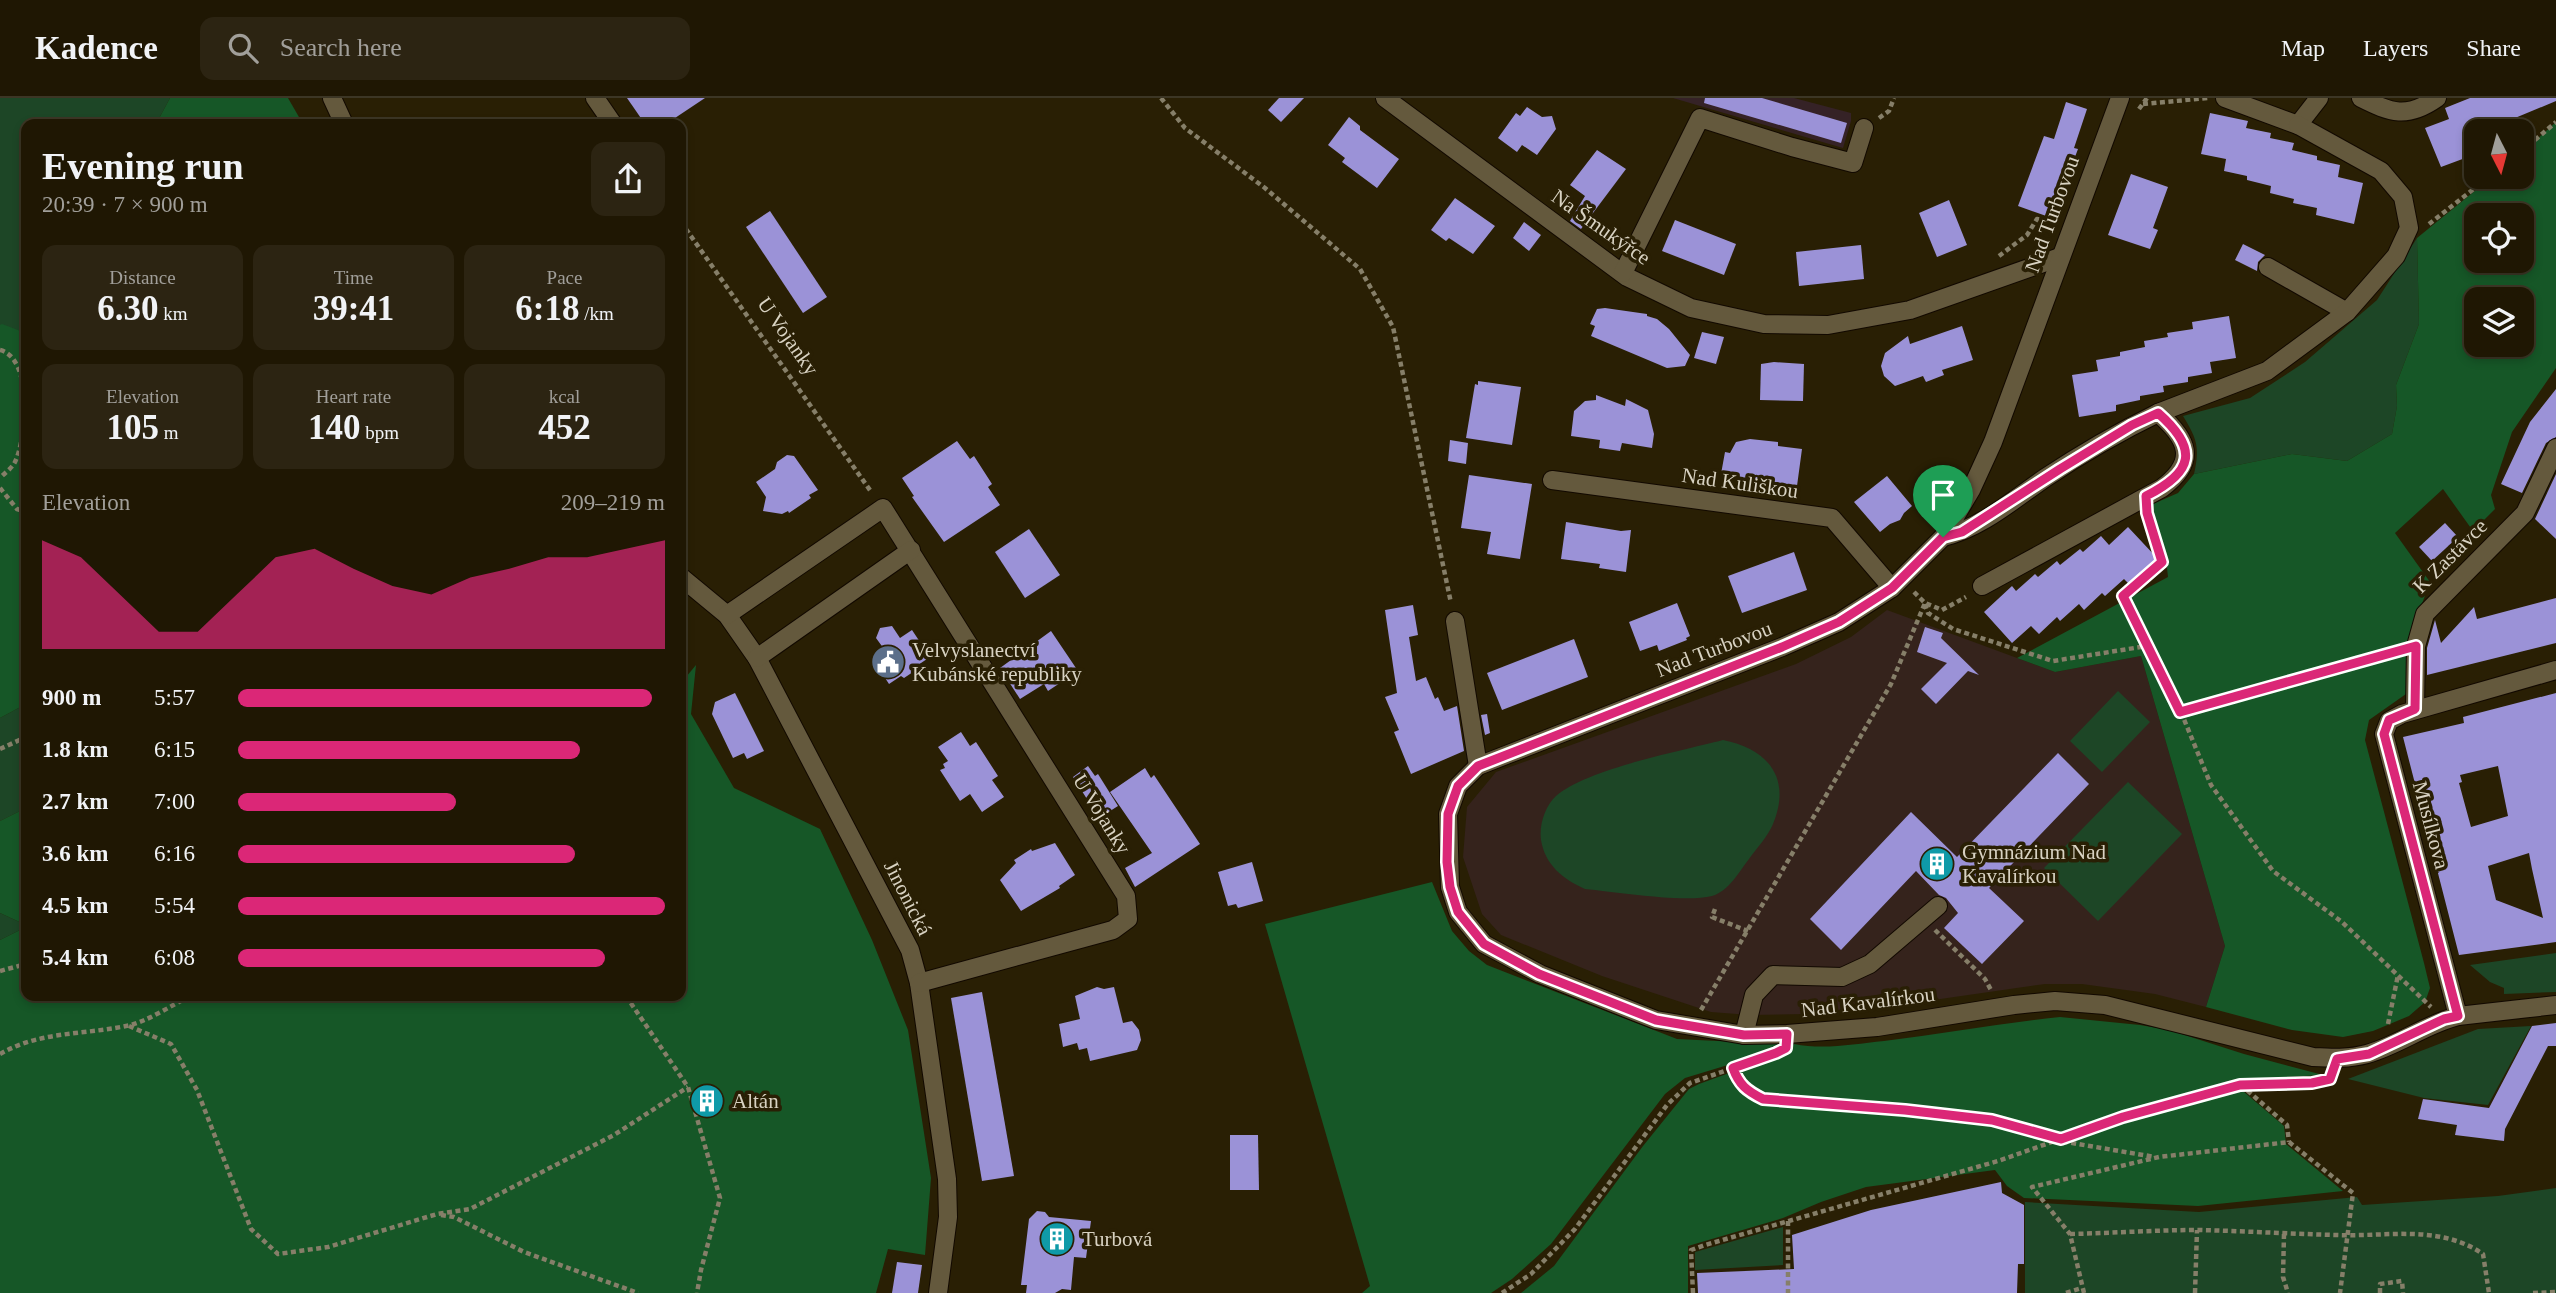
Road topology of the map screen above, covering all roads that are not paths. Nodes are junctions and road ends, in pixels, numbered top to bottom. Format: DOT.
graph roads {
  1 [pos="332,98"];
  2 [pos="595,98"];
  3 [pos="1385,98"];
  4 [pos="2120,98"];
  5 [pos="2225,98"];
  6 [pos="2319,98"];
  7 [pos="2361,98"];
  8 [pos="2437,98"];
  9 [pos="342,119"];
  10 [pos="610,119"];
  11 [pos="2298,125"];
  12 [pos="1864,128"];
  13 [pos="2060,257"];
  14 [pos="2268,267"];
  15 [pos="1622,273"];
  16 [pos="2347,312"];
  17 [pos="2158,413"];
  18 [pos="2556,448"];
  19 [pos="1552,480"];
  20 [pos="1943,537"];
  21 [pos="911,551"];
  22 [pos="686,581"];
  23 [pos="1892,588"];
  24 [pos="1974,591"];
  25 [pos="727,615"];
  26 [pos="1455,621"];
  27 [pos="757,658"];
  28 [pos="2556,670"];
  29 [pos="2415,709"];
  30 [pos="1478,766"];
  31 [pos="1938,906"];
  32 [pos="919,983"];
  33 [pos="2556,1006"];
  34 [pos="2451,1017"];
  35 [pos="1744,1035"];
  36 [pos="938,1293"];
  1 -- 9 [label="street"];
  2 -- 10 [label="street"];
  3 -- 15 [label="street, Na Šmukýřce"];
  4 -- 13 [label="street, Nad Turbovou"];
  5 -- 11 [label="street"];
  6 -- 11 [label="street"];
  7 -- 8 [label="street"];
  11 -- 16 [label="street, Nad Turbovou"];
  12 -- 15 [label="street"];
  13 -- 15 [label="street, Na Šmukýřce"];
  13 -- 20 [label="street, Nad Turbovou"];
  14 -- 16 [label="street"];
  16 -- 17 [label="street, Nad Turbovou"];
  17 -- 20 [label="street, Nad Turbovou"];
  17 -- 24 [label="street"];
  18 -- 29 [label="street, K Zastávce"];
  19 -- 23 [label="street, Nad Kuliškou"];
  20 -- 23 [label="street, Nad Turbovou"];
  21 -- 25 [label="street, U Vojanky"];
  21 -- 27 [label="street"];
  21 -- 32 [label="street, U Vojanky"];
  22 -- 25 [label="street, Jinonická"];
  23 -- 30 [label="street, Nad Turbovou"];
  25 -- 27 [label="street, Jinonická"];
  26 -- 30 [label="street"];
  27 -- 32 [label="street, Jinonická"];
  28 -- 29 [label="street, Musílkova"];
  29 -- 34 [label="street, Musílkova"];
  30 -- 35 [label="street, Nad Kavalírkou"];
  31 -- 35 [label="street"];
  32 -- 36 [label="street, Jinonická"];
  33 -- 34 [label="street"];
  34 -- 35 [label="street, Nad Kavalírkou"];
}
